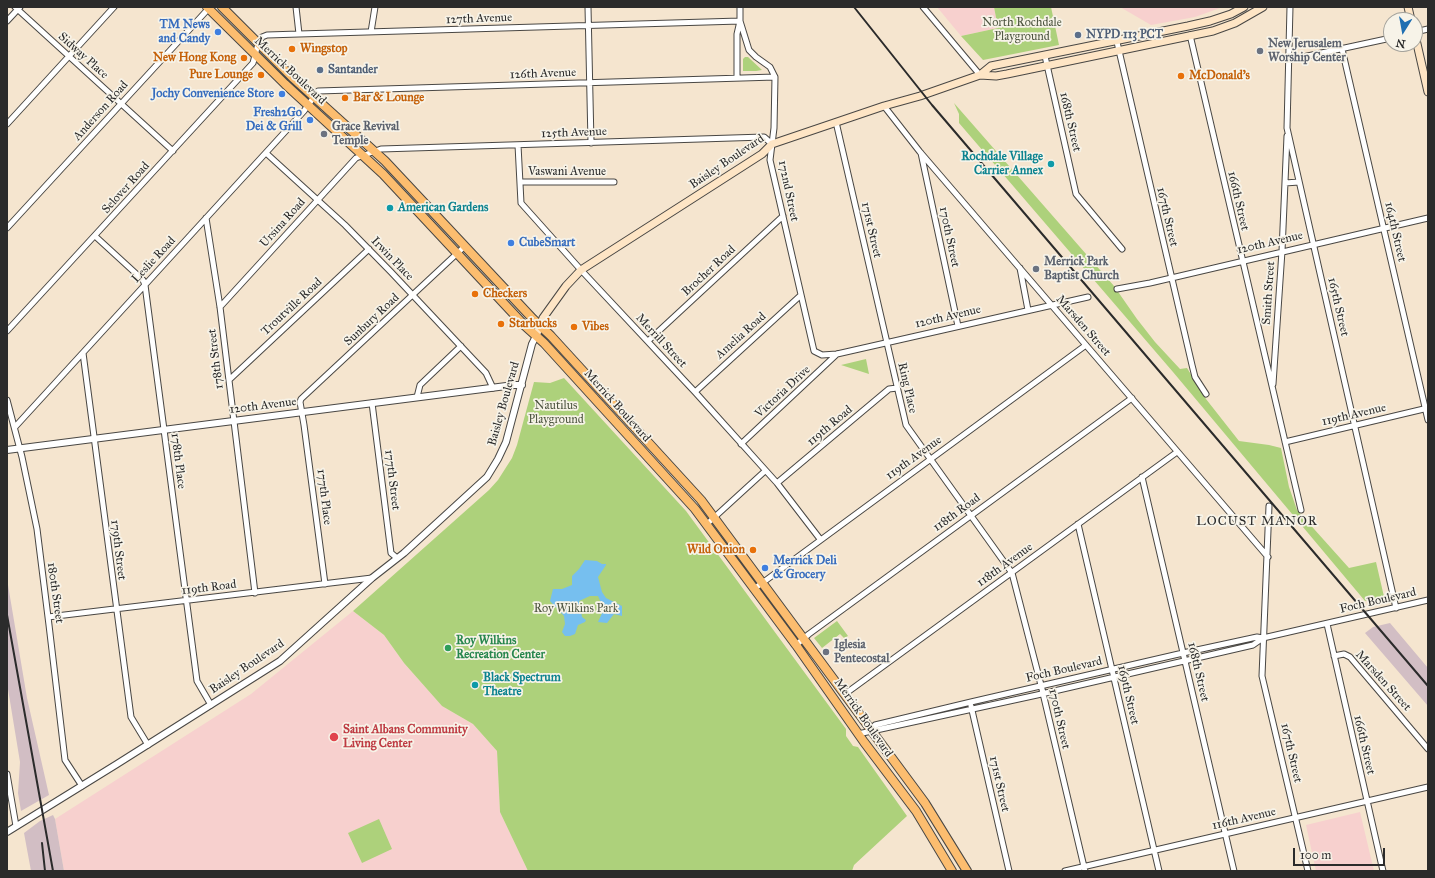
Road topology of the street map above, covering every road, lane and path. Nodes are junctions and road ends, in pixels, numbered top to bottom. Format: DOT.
graph roads {
  1 [pos="114,7"];
  2 [pos="222,7"];
  3 [pos="296,7"];
  4 [pos="375,7"];
  5 [pos="588,7"];
  6 [pos="740,7"];
  7 [pos="923,7"];
  8 [pos="1244,7"];
  9 [pos="1263,7"];
  10 [pos="1290,7"];
  11 [pos="17,8"];
  12 [pos="208,8"];
  13 [pos="740,20"];
  14 [pos="7,21"];
  15 [pos="588,26"];
  16 [pos="1188,26"];
  17 [pos="371,32"];
  18 [pos="299,34"];
  19 [pos="1190,35"];
  20 [pos="1383,40"];
  21 [pos="1117,42"];
  22 [pos="258,44"];
  23 [pos="1342,49"];
  24 [pos="1118,50"];
  25 [pos="1419,52"];
  26 [pos="255,55"];
  27 [pos="1045,56"];
  28 [pos="69,57"];
  29 [pos="1289,60"];
  30 [pos="1047,65"];
  31 [pos="980,75"];
  32 [pos="775,77"];
  33 [pos="737,78"];
  34 [pos="590,82"];
  35 [pos="1428,92"];
  36 [pos="314,97"];
  37 [pos="121,104"];
  38 [pos="308,105"];
  39 [pos="884,106"];
  40 [pos="836,122"];
  41 [pos="7,124"];
  42 [pos="1287,128"];
  43 [pos="591,143"];
  44 [pos="772,144"];
  45 [pos="518,145"];
  46 [pos="173,151"];
  47 [pos="374,151"];
  48 [pos="920,152"];
  49 [pos="266,153"];
  50 [pos="363,155"];
  51 [pos="520,182"];
  52 [pos="614,182"];
  53 [pos="1299,182"];
  54 [pos="1285,183"];
  55 [pos="318,200"];
  56 [pos="783,216"];
  57 [pos="206,218"];
  58 [pos="1428,218"];
  59 [pos="7,228"];
  60 [pos="1384,228"];
  61 [pos="95,236"];
  62 [pos="1313,245"];
  63 [pos="465,246"];
  64 [pos="369,249"];
  65 [pos="1122,249"];
  66 [pos="1282,251"];
  67 [pos="457,254"];
  68 [pos="1242,261"];
  69 [pos="1019,267"];
  70 [pos="581,270"];
  71 [pos="1171,277"];
  72 [pos="145,285"];
  73 [pos="1117,289"];
  74 [pos="801,294"];
  75 [pos="413,295"];
  76 [pos="1088,297"];
  77 [pos="1052,305"];
  78 [pos="220,307"];
  79 [pos="1028,310"];
  80 [pos="540,326"];
  81 [pos="958,326"];
  82 [pos="7,331"];
  83 [pos="536,336"];
  84 [pos="648,341"];
  85 [pos="887,343"];
  86 [pos="1086,345"];
  87 [pos="461,346"];
  88 [pos="83,353"];
  89 [pos="837,354"];
  90 [pos="229,380"];
  91 [pos="522,385"];
  92 [pos="493,388"];
  93 [pos="897,388"];
  94 [pos="1272,388"];
  95 [pos="695,392"];
  96 [pos="1206,394"];
  97 [pos="417,397"];
  98 [pos="1132,398"];
  99 [pos="7,400"];
  100 [pos="372,403"];
  101 [pos="1427,408"];
  102 [pos="301,412"];
  103 [pos="1428,420"];
  104 [pos="233,421"];
  105 [pos="1355,425"];
  106 [pos="15,427"];
  107 [pos="164,430"];
  108 [pos="94,438"];
  109 [pos="1285,442"];
  110 [pos="741,444"];
  111 [pos="20,448"];
  112 [pos="7,450"];
  113 [pos="1177,452"];
  114 [pos="930,459"];
  115 [pos="765,471"];
  116 [pos="1142,477"];
  117 [pos="777,483"];
  118 [pos="1269,506"];
  119 [pos="1301,510"];
  120 [pos="971,516"];
  121 [pos="715,517"];
  122 [pos="707,524"];
  123 [pos="1078,524"];
  124 [pos="820,539"];
  125 [pos="1268,557"];
  126 [pos="397,558"];
  127 [pos="1012,573"];
  128 [pos="372,578"];
  129 [pos="762,582"];
  130 [pos="325,584"];
  131 [pos="754,588"];
  132 [pos="255,592"];
  133 [pos="1428,600"];
  134 [pos="186,601"];
  135 [pos="1396,608"];
  136 [pos="116,609"];
  137 [pos="48,617"];
  138 [pos="1326,624"];
  139 [pos="803,638"];
  140 [pos="1263,638"];
  141 [pos="796,645"];
  142 [pos="1183,653"];
  143 [pos="1334,656"];
  144 [pos="1185,660"];
  145 [pos="1112,669"];
  146 [pos="1114,677"];
  147 [pos="1041,686"];
  148 [pos="845,694"];
  149 [pos="1043,694"];
  150 [pos="970,702"];
  151 [pos="211,704"];
  152 [pos="972,710"];
  153 [pos="872,730"];
  154 [pos="858,734"];
  155 [pos="148,745"];
  156 [pos="1428,749"];
  157 [pos="7,774"];
  158 [pos="82,786"];
  159 [pos="1428,787"];
  160 [pos="1366,801"];
  161 [pos="1296,817"];
  162 [pos="16,826"];
  163 [pos="7,832"];
  164 [pos="1225,834"];
  165 [pos="1154,850"];
  166 [pos="1084,869"];
  167 [pos="952,871"];
  168 [pos="967,871"];
  169 [pos="1009,871"];
  170 [pos="1065,871"];
  171 [pos="1159,871"];
  172 [pos="1234,871"];
  173 [pos="1308,871"];
  174 [pos="1383,871"];
  1 -- 28 [label="street"];
  2 -- 22 [label="main road, Merrick Boulevard"];
  3 -- 18 [label="street"];
  4 -- 17 [label="street"];
  5 -- 15 [label="street"];
  6 -- 13 [label="street"];
  7 -- 31 [label="street"];
  8 -- 16 [label="main road, Baisley Boulevard"];
  9 -- 19 [label="main road, Baisley Boulevard"];
  10 -- 29 [label="street, 165th Street"];
  11 -- 14 [label="street"];
  11 -- 28 [label="street, Sidway Place"];
  12 -- 26 [label="main road, Merrick Boulevard"];
  12 -- 37 [label="street, Anderson Road"];
  13 -- 15 [label="street, 127th Avenue"];
  13 -- 32 [label="street"];
  13 -- 33 [label="street"];
  15 -- 17 [label="street, 127th Avenue"];
  15 -- 34 [label="street"];
  16 -- 19 [label="main road"];
  16 -- 21 [label="main road, Baisley Boulevard"];
  17 -- 18 [label="street, 127th Avenue"];
  18 -- 22 [label="street, 127th Avenue"];
  19 -- 24 [label="main road, Baisley Boulevard"];
  19 -- 68 [label="street, 166th Street"];
  20 -- 23 [label="street"];
  21 -- 24 [label="street, 167th Street"];
  21 -- 27 [label="main road, Baisley Boulevard"];
  22 -- 26 [label="street"];
  22 -- 36 [label="main road, Merrick Boulevard"];
  23 -- 29 [label="street"];
  23 -- 60 [label="street, 164th Street"];
  24 -- 30 [label="main road, Baisley Boulevard"];
  24 -- 71 [label="street, 167th Street"];
  25 -- 35 [label="main road"];
  26 -- 38 [label="main road, Merrick Boulevard"];
  26 -- 46 [label="street, Selover Road"];
  27 -- 30 [label="street, 168th Street"];
  27 -- 31 [label="main road, Baisley Boulevard"];
  28 -- 37 [label="street, Sidway Place"];
  28 -- 41 [label="street"];
  29 -- 42 [label="street, 165th Street"];
  30 -- 31 [label="main road, Baisley Boulevard"];
  30 -- 65 [label="street, 168th Street"];
  31 -- 39 [label="main road, Baisley Boulevard"];
  32 -- 33 [label="street, 126th Avenue"];
  32 -- 44 [label="street, 172nd Street"];
  33 -- 34 [label="street, 126th Avenue"];
  34 -- 36 [label="street, 126th Avenue"];
  34 -- 43 [label="street"];
  36 -- 38 [label="street, Leslie Road"];
  36 -- 47 [label="main road, Merrick Boulevard"];
  37 -- 46 [label="street, Sidway Place"];
  37 -- 59 [label="street, Anderson Road"];
  38 -- 49 [label="street, Leslie Road"];
  38 -- 50 [label="main road, Merrick Boulevard"];
  39 -- 40 [label="main road, Baisley Boulevard"];
  39 -- 48 [label="street, Marsden Street"];
  40 -- 44 [label="main road, Baisley Boulevard"];
  40 -- 85 [label="street, 171st Street"];
  42 -- 53 [label="street, 165th Street"];
  42 -- 54 [label="street, Smith Street"];
  43 -- 44 [label="street, 125th Avenue"];
  43 -- 45 [label="street, 125th Avenue"];
  44 -- 56 [label="street, 172nd Street"];
  44 -- 70 [label="main road, Baisley Boulevard"];
  45 -- 47 [label="street, 125th Avenue"];
  45 -- 51 [label="street, Merrill Street"];
  46 -- 61 [label="street, Selover Road"];
  47 -- 50 [label="street, Ursina Road"];
  47 -- 63 [label="main road, Merrick Boulevard"];
  48 -- 69 [label="street, Marsden Street"];
  48 -- 81 [label="street, 170th Street"];
  49 -- 55 [label="street, Irwin Place"];
  49 -- 57 [label="street, Leslie Road"];
  50 -- 55 [label="street, Ursina Road"];
  50 -- 67 [label="main road, Merrick Boulevard"];
  51 -- 52 [label="street, Vaswani Avenue"];
  51 -- 70 [label="street, Merrill Street"];
  53 -- 54 [label="street"];
  53 -- 62 [label="street, 165th Street"];
  54 -- 66 [label="street, Smith Street"];
  55 -- 64 [label="street, Irwin Place"];
  55 -- 78 [label="street, Ursina Road"];
  56 -- 74 [label="street, 172nd Street"];
  56 -- 84 [label="street, Brocher Road"];
  57 -- 72 [label="street, Leslie Road"];
  57 -- 78 [label="street, 178th Street"];
  58 -- 60 [label="street, 120th Avenue"];
  60 -- 62 [label="street, 120th Avenue"];
  60 -- 101 [label="street, 164th Street"];
  61 -- 72 [label="street"];
  61 -- 82 [label="street, Selover Road"];
  62 -- 66 [label="street, 120th Avenue"];
  62 -- 105 [label="street, 165th Street"];
  63 -- 67 [label="street, Sunbury Road"];
  63 -- 80 [label="main road, Merrick Boulevard"];
  64 -- 75 [label="street, Irwin Place"];
  64 -- 90 [label="street, Troutville Road"];
  66 -- 68 [label="street, 120th Avenue"];
  66 -- 94 [label="street, Smith Street"];
  67 -- 75 [label="street, Sunbury Road"];
  67 -- 83 [label="main road, Merrick Boulevard"];
  68 -- 71 [label="street, 120th Avenue"];
  68 -- 94 [label="street, 166th Street"];
  69 -- 77 [label="street, Marsden Street"];
  69 -- 79 [label="street"];
  70 -- 80 [label="main road, Baisley Boulevard"];
  70 -- 84 [label="street, Merrill Street"];
  71 -- 73 [label="street, 120th Avenue"];
  71 -- 96 [label="street, 167th Street"];
  72 -- 88 [label="street, Leslie Road"];
  72 -- 107 [label="street, 178th Place"];
  74 -- 89 [label="street, 172nd Street"];
  74 -- 95 [label="street, Amelia Road"];
  75 -- 87 [label="street, Irwin Place"];
  75 -- 102 [label="street, Sunbury Road"];
  76 -- 77 [label="street, 120th Avenue"];
  77 -- 79 [label="street, 120th Avenue"];
  77 -- 86 [label="street, Marsden Street"];
  78 -- 90 [label="street, 178th Street"];
  79 -- 81 [label="street, 120th Avenue"];
  80 -- 83 [label="main road, Baisley Boulevard"];
  80 -- 121 [label="main road, Merrick Boulevard"];
  81 -- 85 [label="street, 120th Avenue"];
  83 -- 91 [label="street, Baisley Boulevard"];
  83 -- 122 [label="main road, Merrick Boulevard"];
  84 -- 95 [label="street, Merrill Street"];
  85 -- 89 [label="street, 120th Avenue"];
  85 -- 93 [label="street, Ring Place"];
  86 -- 98 [label="street, Marsden Street"];
  86 -- 114 [label="street, 119th Avenue"];
  87 -- 92 [label="street, Irwin Place"];
  87 -- 97 [label="street"];
  88 -- 106 [label="street, Leslie Road"];
  88 -- 108 [label="street, 179th Street"];
  89 -- 110 [label="street, Victoria Drive"];
  90 -- 104 [label="street, 178th Street"];
  91 -- 92 [label="street, 120th Avenue"];
  91 -- 126 [label="street, Baisley Boulevard"];
  92 -- 97 [label="street, 120th Avenue"];
  93 -- 114 [label="street, Ring Place"];
  93 -- 117 [label="street, 119th Road"];
  94 -- 109 [label="street, 166th Street"];
  95 -- 110 [label="street, Merrill Street"];
  97 -- 100 [label="street, 120th Avenue"];
  98 -- 113 [label="street, Marsden Street"];
  98 -- 120 [label="street, 118th Road"];
  99 -- 106 [label="street, 180th Street"];
  100 -- 102 [label="street, 120th Avenue"];
  100 -- 126 [label="street, 177th Street"];
  101 -- 103 [label="street, 164th Street"];
  101 -- 105 [label="street, 119th Avenue"];
  102 -- 104 [label="street, 120th Avenue"];
  102 -- 130 [label="street, 177th Place"];
  104 -- 107 [label="street, 120th Avenue"];
  104 -- 132 [label="street, 178th Street"];
  105 -- 109 [label="street, 119th Avenue"];
  105 -- 135 [label="street, 165th Street"];
  106 -- 111 [label="street, 180th Street"];
  107 -- 108 [label="street, 120th Avenue"];
  107 -- 134 [label="street, 178th Place"];
  108 -- 111 [label="street, 120th Avenue"];
  108 -- 136 [label="street, 179th Street"];
  109 -- 119 [label="street, 166th Street"];
  110 -- 115 [label="street, Merrill Street"];
  111 -- 112 [label="street, 120th Avenue"];
  111 -- 137 [label="street, 180th Street"];
  113 -- 116 [label="street, 118th Avenue"];
  113 -- 125 [label="street, Marsden Street"];
  114 -- 120 [label="street, Ring Place"];
  114 -- 124 [label="street, 119th Avenue"];
  115 -- 117 [label="street, Merrill Street"];
  115 -- 121 [label="street"];
  116 -- 123 [label="street, 118th Avenue"];
  116 -- 142 [label="street, 168th Street"];
  117 -- 124 [label="street, Merrill Street"];
  118 -- 125 [label="street"];
  120 -- 127 [label="street, Ring Place"];
  120 -- 139 [label="street, 118th Road"];
  121 -- 122 [label="street"];
  121 -- 129 [label="main road, Merrick Boulevard"];
  122 -- 131 [label="main road, Merrick Boulevard"];
  123 -- 127 [label="street, 118th Avenue"];
  123 -- 145 [label="street, 169th Street"];
  124 -- 129 [label="street, 119th Avenue"];
  125 -- 140 [label="street"];
  126 -- 128 [label="street, Baisley Boulevard"];
  127 -- 147 [label="street, 170th Street"];
  127 -- 148 [label="street, 118th Avenue"];
  128 -- 130 [label="street, 119th Road"];
  128 -- 151 [label="street, Baisley Boulevard"];
  129 -- 131 [label="street, 119th Avenue"];
  129 -- 139 [label="main road, Merrick Boulevard"];
  130 -- 132 [label="street, 119th Road"];
  131 -- 141 [label="main road, Merrick Boulevard"];
  132 -- 134 [label="street, 119th Road"];
  133 -- 135 [label="street, Foch Boulevard"];
  134 -- 136 [label="street, 119th Road"];
  134 -- 151 [label="street, 178th Place"];
  135 -- 138 [label="street, Foch Boulevard"];
  136 -- 137 [label="street, 119th Road"];
  136 -- 155 [label="street, 179th Street"];
  137 -- 158 [label="street, 180th Street"];
  138 -- 140 [label="street, Foch Boulevard"];
  138 -- 143 [label="street, 166th Street"];
  139 -- 141 [label="street, 118th Road"];
  139 -- 148 [label="main road, Merrick Boulevard"];
  140 -- 142 [label="street, Foch Boulevard"];
  140 -- 144 [label="street, Foch Boulevard"];
  140 -- 161 [label="street, 167th Street"];
  141 -- 154 [label="main road, Merrick Boulevard"];
  142 -- 144 [label="street, 168th Street"];
  142 -- 145 [label="street, Foch Boulevard"];
  143 -- 156 [label="street, Marsden Street"];
  143 -- 160 [label="street, 166th Street"];
  144 -- 146 [label="street, Foch Boulevard"];
  144 -- 164 [label="street, 168th Street"];
  145 -- 146 [label="street, 169th Street"];
  145 -- 147 [label="street, Foch Boulevard"];
  146 -- 149 [label="street, Foch Boulevard"];
  146 -- 165 [label="street, 169th Street"];
  147 -- 149 [label="street, 170th Street"];
  147 -- 150 [label="street, Foch Boulevard"];
  148 -- 153 [label="main road, Merrick Boulevard"];
  149 -- 152 [label="street, Foch Boulevard"];
  149 -- 166 [label="street, 170th Street"];
  150 -- 152 [label="street, 171st Street"];
  150 -- 153 [label="street, Foch Boulevard"];
  151 -- 155 [label="street, Baisley Boulevard"];
  152 -- 153 [label="street, Foch Boulevard"];
  152 -- 169 [label="street, 171st Street"];
  153 -- 154 [label="street, Foch Boulevard"];
  153 -- 168 [label="main road, Merrick Boulevard"];
  154 -- 167 [label="main road, Merrick Boulevard"];
  155 -- 158 [label="street, Baisley Boulevard"];
  157 -- 162 [label="street"];
  158 -- 162 [label="street, Baisley Boulevard"];
  159 -- 160 [label="street, 116th Avenue"];
  160 -- 161 [label="street, 116th Avenue"];
  160 -- 174 [label="street, 166th Street"];
  161 -- 164 [label="street, 116th Avenue"];
  161 -- 173 [label="street, 167th Street"];
  162 -- 163 [label="street, Baisley Boulevard"];
  164 -- 165 [label="street, 116th Avenue"];
  164 -- 172 [label="street, 168th Street"];
  165 -- 166 [label="street, 116th Avenue"];
  165 -- 171 [label="street, 169th Street"];
  166 -- 170 [label="street, 116th Avenue"];
}
